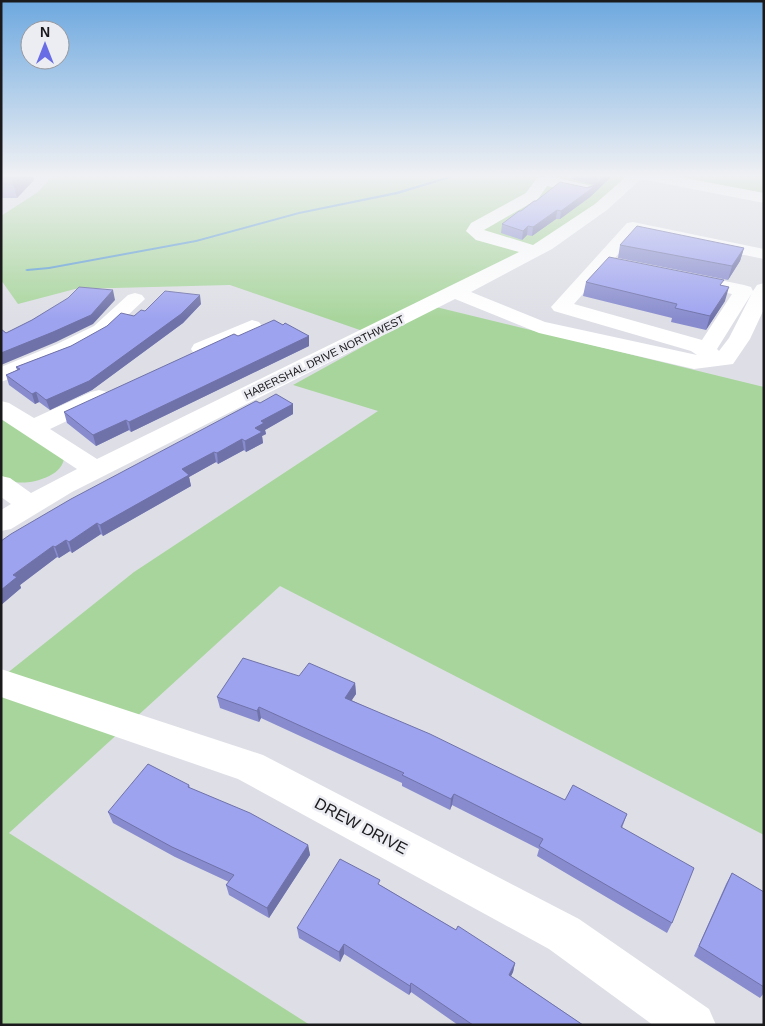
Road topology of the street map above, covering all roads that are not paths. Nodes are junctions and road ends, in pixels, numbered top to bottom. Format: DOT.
graph roads {
  1 [pos="484,223"];
  2 [pos="577,223"];
  3 [pos="534,251"];
  4 [pos="764,254"];
  5 [pos="601,262"];
  6 [pos="620,266"];
  7 [pos="677,278"];
  8 [pos="764,289"];
  9 [pos="455,292"];
  10 [pos="135,299"];
  11 [pos="252,326"];
  12 [pos="711,355"];
  13 [pos="182,359"];
  14 [pos="1,374"];
  15 [pos="120,387"];
  16 [pos="1,408"];
  17 [pos="33,428"];
  18 [pos="97,470"];
  19 [pos="1,484"];
  20 [pos="29,504"];
  21 [pos="1,522"];
  22 [pos="1,683"];
  23 [pos="693,1025"];
  1 -- 3 [label="street"];
  2 -- 3 [label="street, HABERSHAL DRIVE NORTHWEST"];
  3 -- 9 [label="street, HABERSHAL DRIVE NORTHWEST"];
  4 -- 5 [label="street"];
  5 -- 6 [label="street"];
  5 -- 12 [label="street"];
  7 -- 12 [label="street"];
  8 -- 12 [label="street"];
  9 -- 12 [label="street"];
  9 -- 18 [label="street, HABERSHAL DRIVE NORTHWEST"];
  10 -- 14 [label="street"];
  11 -- 13 [label="street"];
  15 -- 17 [label="street"];
  16 -- 17 [label="street"];
  17 -- 18 [label="street"];
  18 -- 20 [label="street, HABERSHAL DRIVE NORTHWEST"];
  19 -- 20 [label="street"];
  20 -- 21 [label="street, HABERSHAL DRIVE NORTHWEST"];
  22 -- 23 [label="street, DREW DRIVE"];
}
